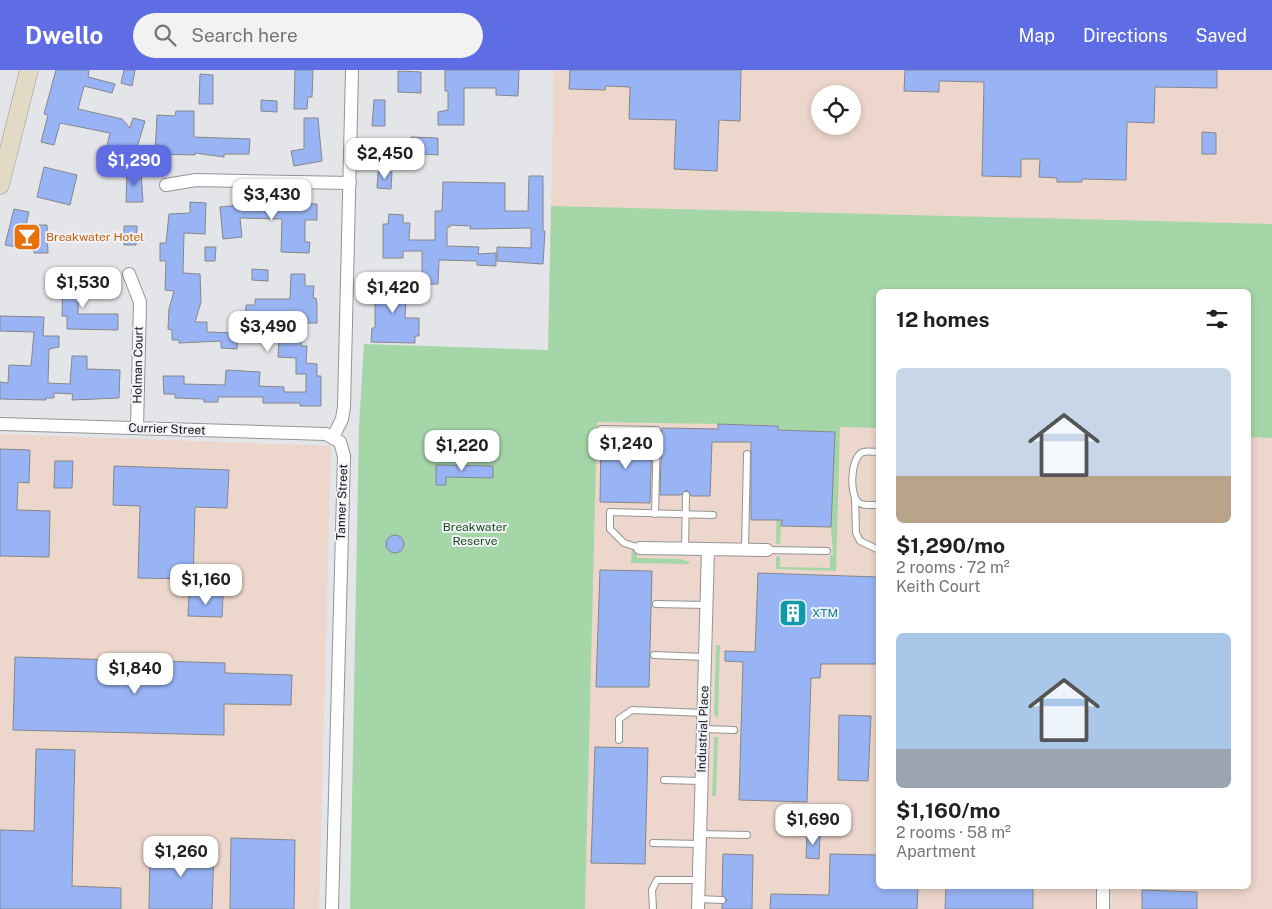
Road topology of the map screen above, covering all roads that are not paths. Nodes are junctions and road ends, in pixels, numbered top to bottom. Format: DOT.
graph roads {
  1 [pos="29,70"];
  2 [pos="352,70"];
  3 [pos="350,183"];
  4 [pos="166,185"];
  5 [pos="0,186"];
  6 [pos="128,274"];
  7 [pos="0,424"];
  8 [pos="137,428"];
  9 [pos="601,429"];
  10 [pos="333,437"];
  11 [pos="876,452"];
  12 [pos="747,454"];
  13 [pos="686,496"];
  14 [pos="855,499"];
  15 [pos="876,505"];
  16 [pos="655,514"];
  17 [pos="686,515"];
  18 [pos="713,515"];
  19 [pos="640,548"];
  20 [pos="685,548"];
  21 [pos="708,549"];
  22 [pos="876,549"];
  23 [pos="745,550"];
  24 [pos="767,550"];
  25 [pos="827,551"];
  26 [pos="656,604"];
  27 [pos="706,605"];
  28 [pos="654,655"];
  29 [pos="705,657"];
  30 [pos="704,713"];
  31 [pos="704,729"];
  32 [pos="734,730"];
  33 [pos="619,740"];
  34 [pos="664,780"];
  35 [pos="702,781"];
  36 [pos="747,834"];
  37 [pos="700,838"];
  38 [pos="653,843"];
  39 [pos="699,880"];
  40 [pos="1103,889"];
  41 [pos="722,900"];
  42 [pos="698,904"];
  43 [pos="332,909"];
  44 [pos="653,909"];
  45 [pos="1102,909"];
  1 -- 5 [label="street"];
  2 -- 3 [label="street"];
  3 -- 4 [label="street"];
  3 -- 10 [label="street"];
  6 -- 8 [label="street, Holman Court"];
  7 -- 8 [label="street, Currier Street"];
  8 -- 10 [label="street, Currier Street"];
  9 -- 16 [label="lane"];
  10 -- 43 [label="street, Tanner Street"];
  11 -- 14 [label="lane"];
  12 -- 23 [label="lane"];
  13 -- 17 [label="lane"];
  14 -- 15 [label="lane"];
  14 -- 22 [label="lane"];
  16 -- 17 [label="lane"];
  16 -- 19 [label="lane"];
  17 -- 18 [label="lane"];
  17 -- 20 [label="lane"];
  19 -- 20 [label="street"];
  20 -- 21 [label="street"];
  21 -- 23 [label="street"];
  21 -- 27 [label="street, Industrial Place"];
  23 -- 24 [label="street"];
  24 -- 25 [label="lane"];
  26 -- 27 [label="lane"];
  27 -- 29 [label="street, Industrial Place"];
  28 -- 29 [label="lane"];
  29 -- 30 [label="street, Industrial Place"];
  30 -- 31 [label="street, Industrial Place"];
  30 -- 33 [label="lane"];
  31 -- 32 [label="lane"];
  31 -- 35 [label="street, Industrial Place"];
  34 -- 35 [label="lane"];
  35 -- 37 [label="street, Industrial Place"];
  36 -- 37 [label="lane"];
  37 -- 38 [label="lane"];
  37 -- 39 [label="street, Industrial Place"];
  39 -- 42 [label="street, Industrial Place"];
  39 -- 44 [label="lane"];
  40 -- 45 [label="street"];
  41 -- 42 [label="lane"];
}
